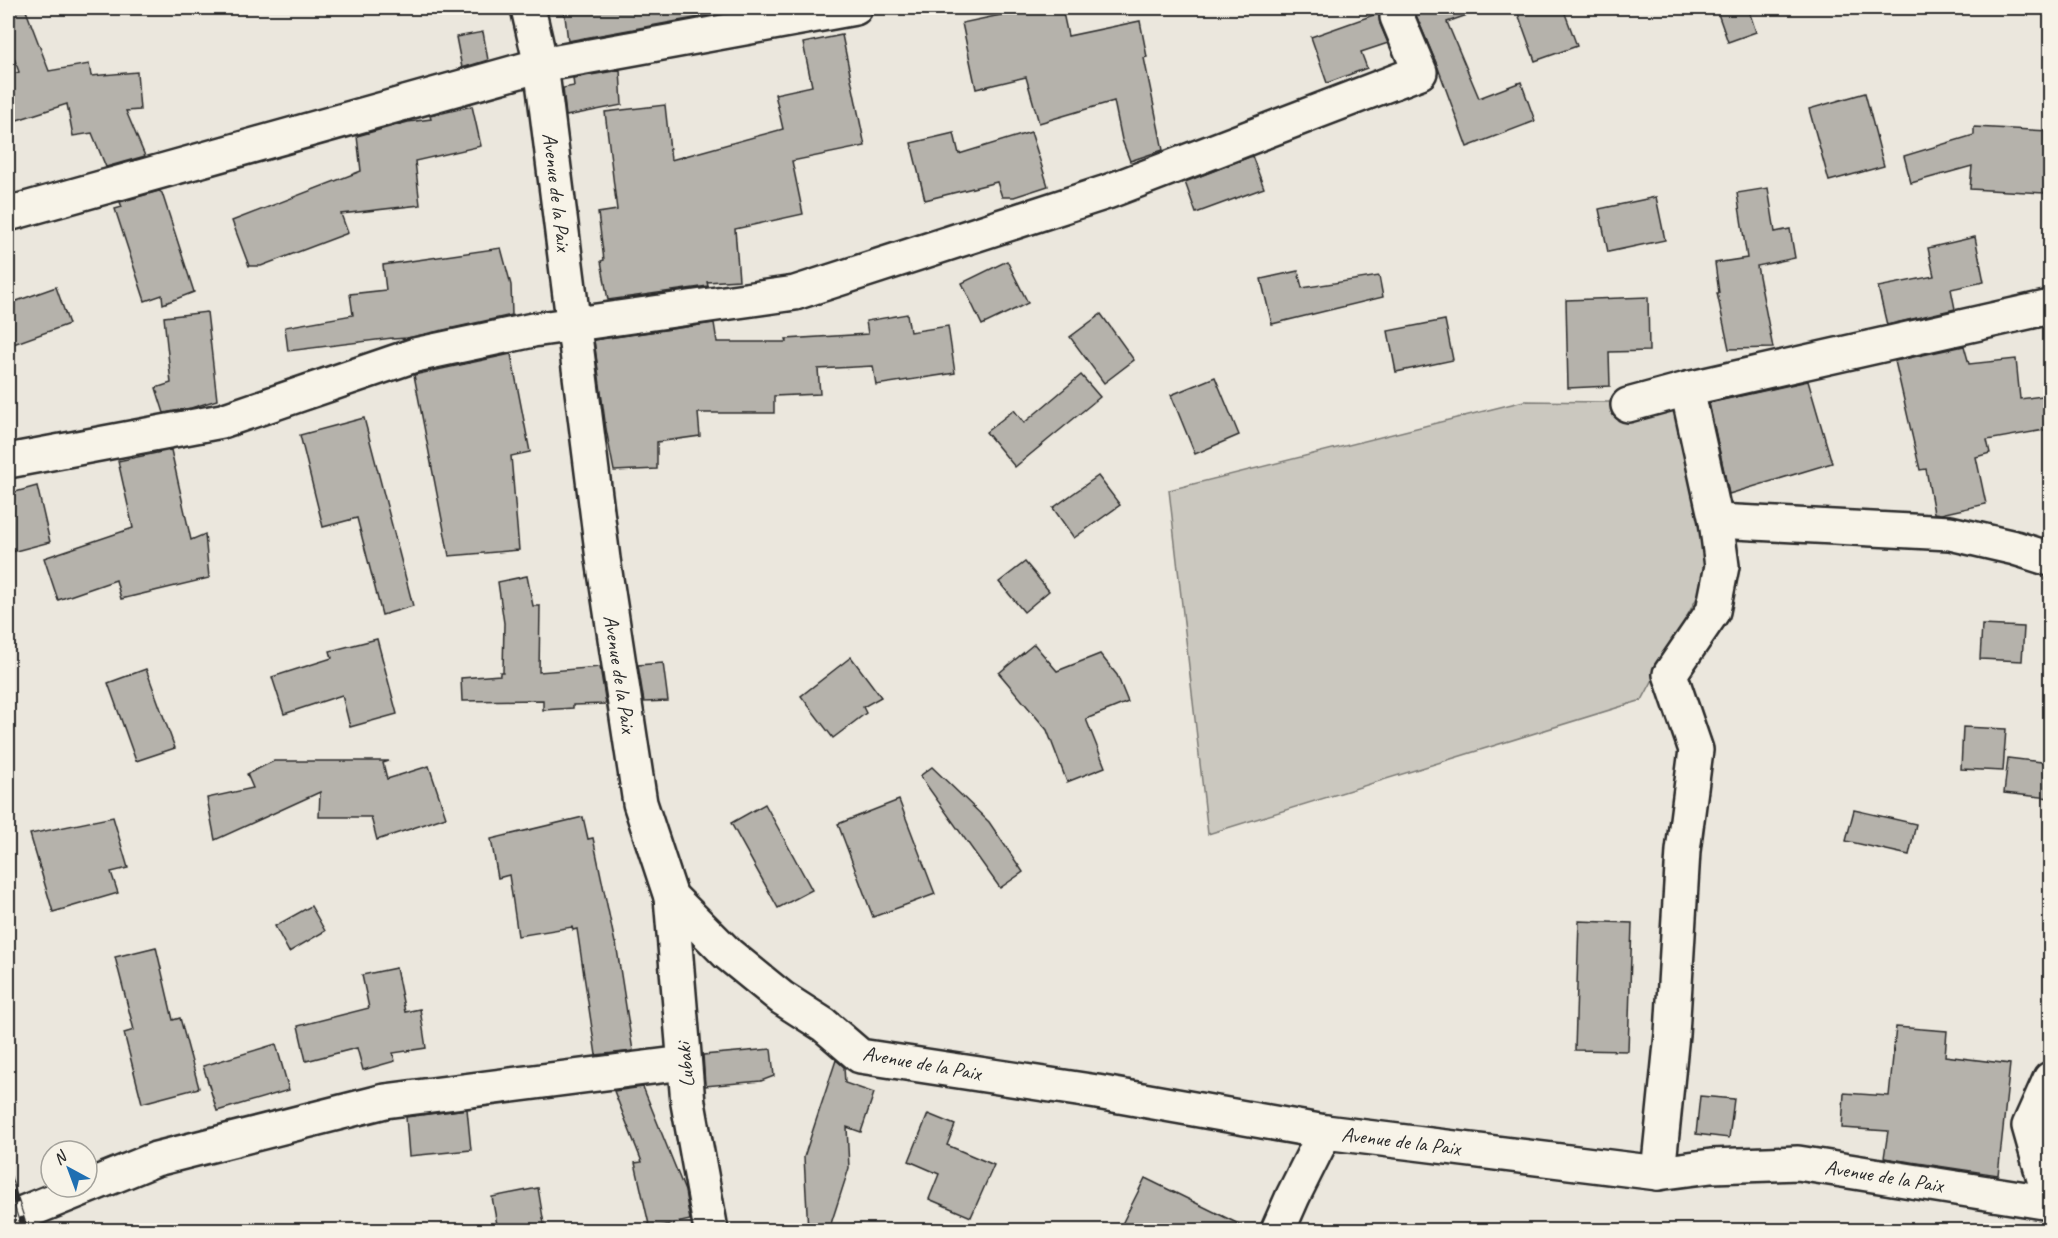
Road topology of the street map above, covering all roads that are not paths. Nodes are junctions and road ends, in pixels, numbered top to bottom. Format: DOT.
graph roads {
  1 [pos="528,8"];
  2 [pos="855,8"];
  3 [pos="1397,17"];
  4 [pos="541,65"];
  5 [pos="8,214"];
  6 [pos="2050,307"];
  7 [pos="573,325"];
  8 [pos="1687,389"];
  9 [pos="1628,405"];
  10 [pos="8,461"];
  11 [pos="1716,522"];
  12 [pos="2050,559"];
  13 [pos="671,897"];
  14 [pos="684,1062"];
  15 [pos="2050,1079"];
  16 [pos="1325,1132"];
  17 [pos="1658,1173"];
  18 [pos="2050,1202"];
  19 [pos="8,1220"];
  20 [pos="711,1230"];
  21 [pos="1278,1230"];
  1 -- 4 [label="street, Avenue de la Paix"];
  2 -- 4 [label="street"];
  3 -- 7 [label="street"];
  4 -- 5 [label="street"];
  4 -- 7 [label="street, Avenue de la Paix"];
  6 -- 8 [label="street"];
  7 -- 10 [label="street"];
  7 -- 13 [label="street, Avenue de la Paix"];
  8 -- 9 [label="street"];
  8 -- 11 [label="street"];
  11 -- 12 [label="street"];
  11 -- 17 [label="street"];
  13 -- 14 [label="street, Lubaki"];
  13 -- 16 [label="street, Avenue de la Paix"];
  14 -- 19 [label="street"];
  14 -- 20 [label="street, Lubaki"];
  15 -- 18 [label="street"];
  16 -- 17 [label="street, Avenue de la Paix"];
  16 -- 21 [label="street"];
  17 -- 18 [label="street, Avenue de la Paix"];
}
